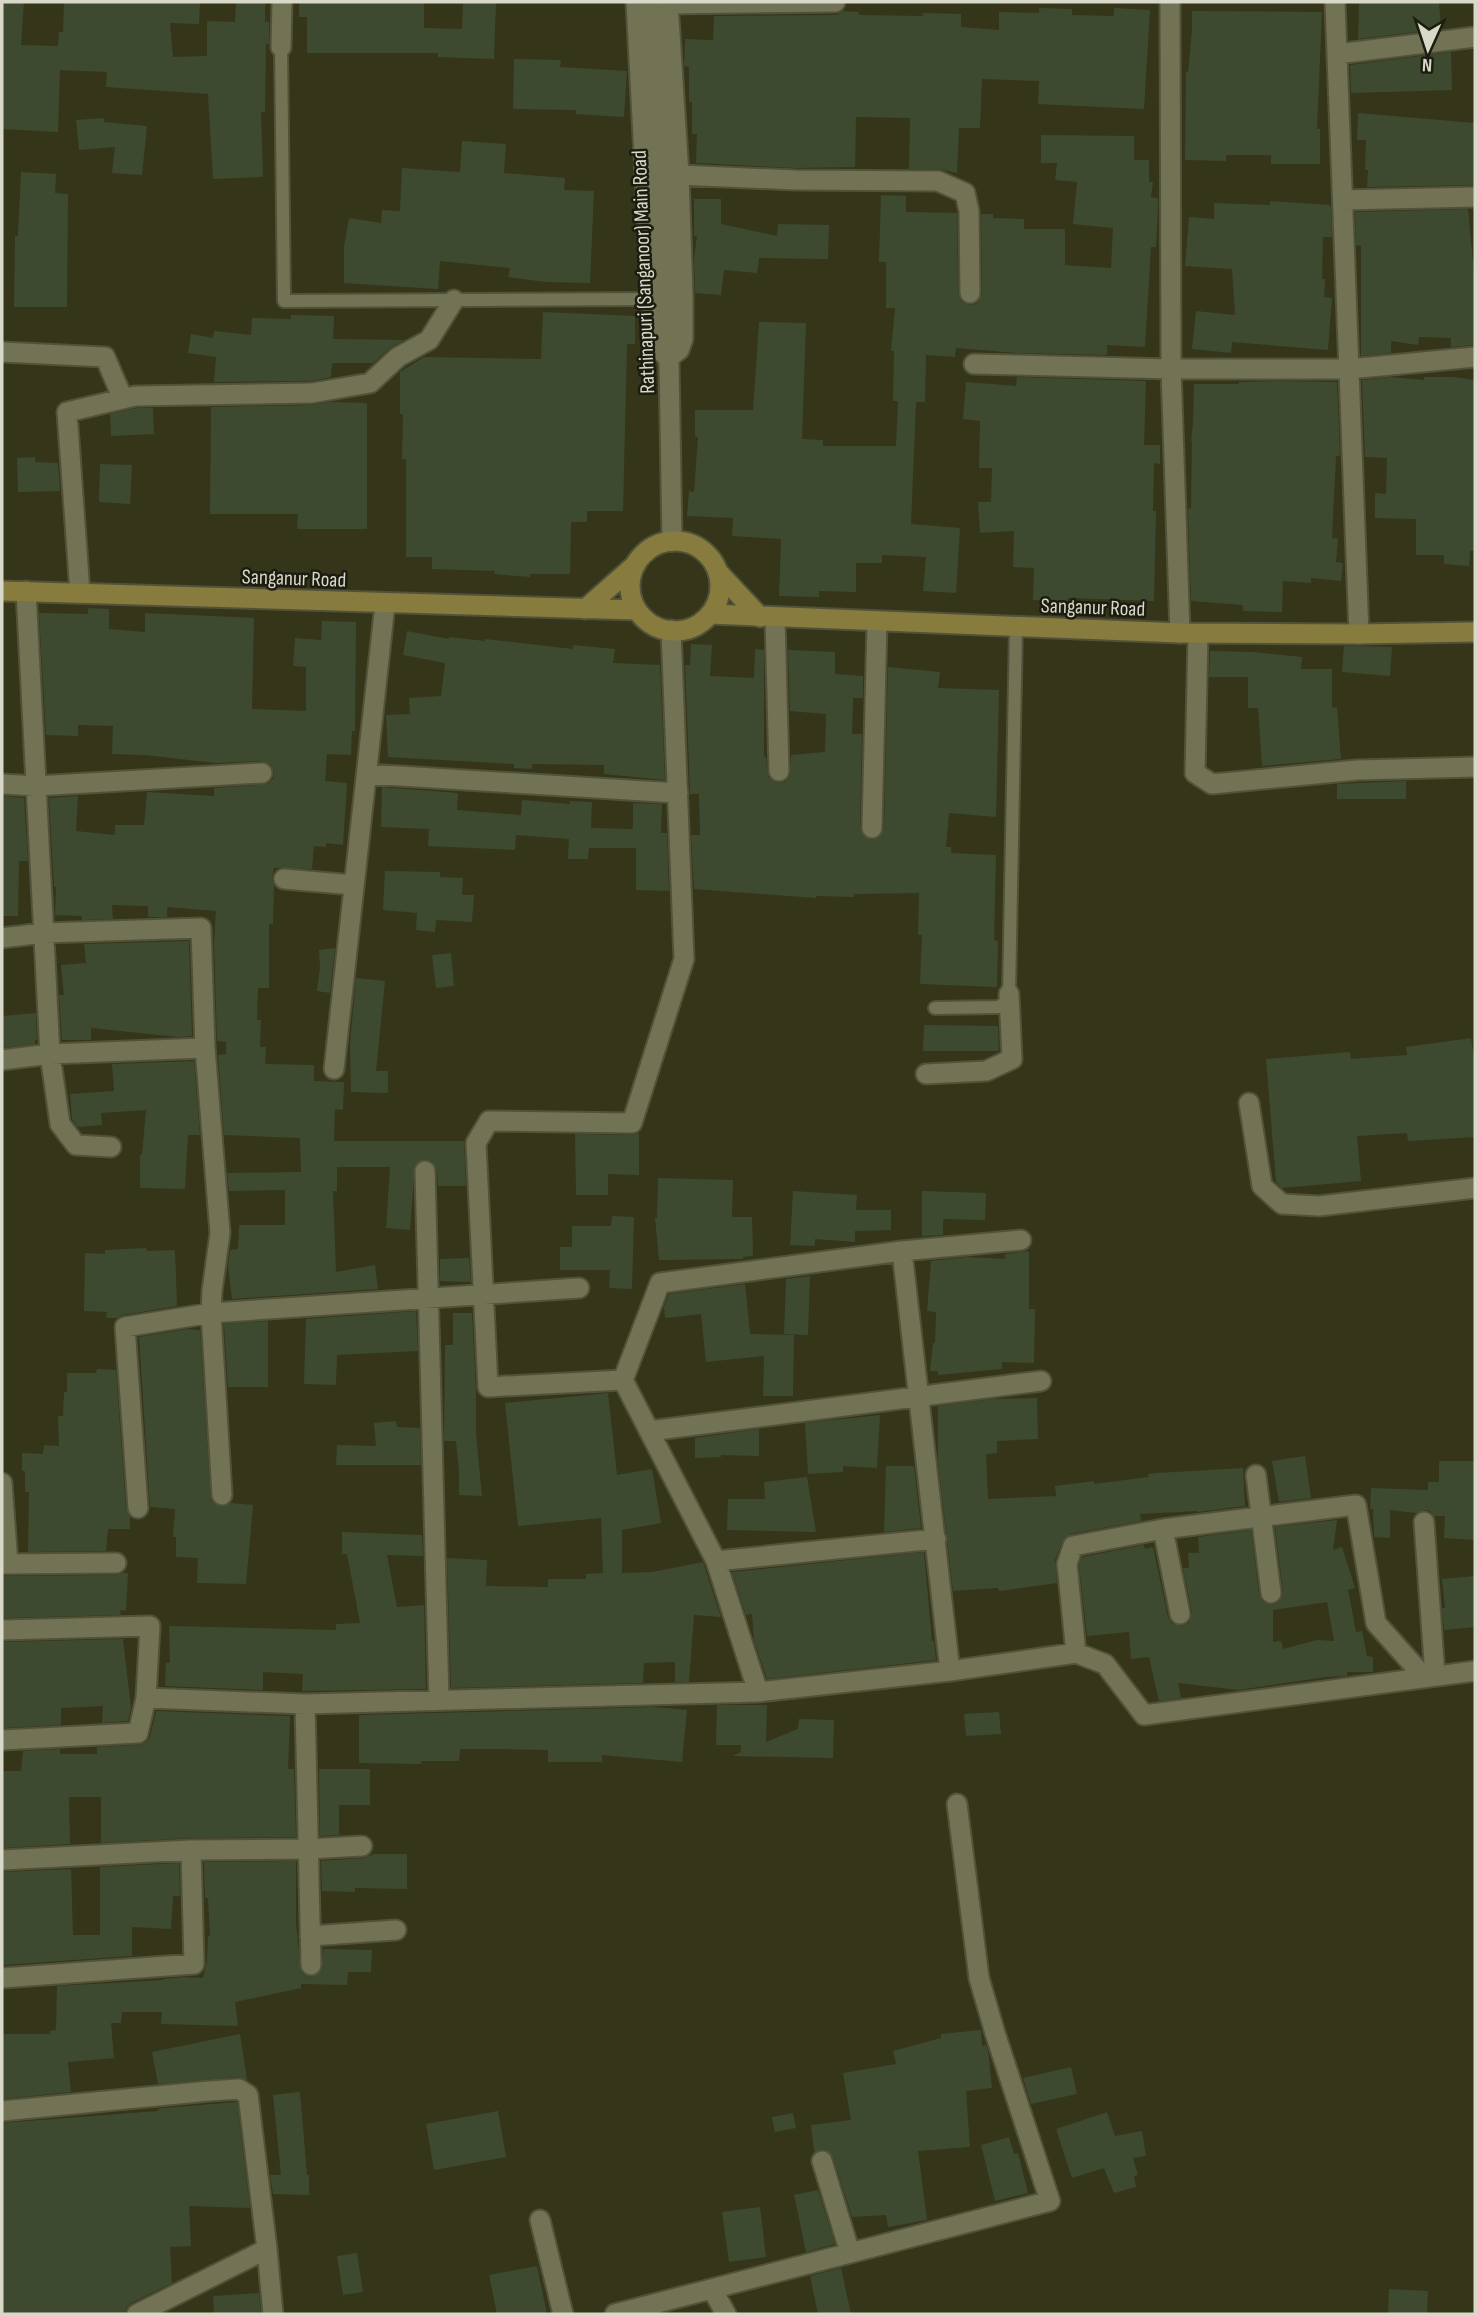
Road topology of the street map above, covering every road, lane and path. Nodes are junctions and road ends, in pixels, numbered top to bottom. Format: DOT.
graph roads {
  1 [pos="282,2"];
  2 [pos="636,2"];
  3 [pos="835,2"];
  4 [pos="1170,2"];
  5 [pos="1335,2"];
  6 [pos="663,3"];
  7 [pos="1475,37"];
  8 [pos="281,47"];
  9 [pos="1337,54"];
  10 [pos="679,175"];
  11 [pos="1475,197"];
  12 [pos="1343,200"];
  13 [pos="970,293"];
  14 [pos="652,299"];
  15 [pos="454,300"];
  16 [pos="669,348"];
  17 [pos="2,352"];
  18 [pos="1475,356"];
  19 [pos="974,364"];
  20 [pos="1171,369"];
  21 [pos="1349,369"];
  22 [pos="123,399"];
  23 [pos="672,541"];
  24 [pos="636,564"];
  25 [pos="718,572"];
  26 [pos="2,591"];
  27 [pos="26,591"];
  28 [pos="79,593"];
  29 [pos="385,604"];
  30 [pos="585,609"];
  31 [pos="636,610"];
  32 [pos="710,614"];
  33 [pos="768,618"];
  34 [pos="877,622"];
  35 [pos="1016,627"];
  36 [pos="671,630"];
  37 [pos="1475,632"];
  38 [pos="1189,633"];
  39 [pos="1359,634"];
  40 [pos="1475,766"];
  41 [pos="779,771"];
  42 [pos="262,774"];
  43 [pos="367,774"];
  44 [pos="2,784"];
  45 [pos="36,786"];
  46 [pos="678,793"];
  47 [pos="872,828"];
  48 [pos="284,879"];
  49 [pos="354,885"];
  50 [pos="43,933"];
  51 [pos="2,938"];
  52 [pos="1010,994"];
  53 [pos="935,1008"];
  54 [pos="205,1048"];
  55 [pos="50,1054"];
  56 [pos="2,1060"];
  57 [pos="334,1069"];
  58 [pos="926,1074"];
  59 [pos="1249,1103"];
  60 [pos="111,1147"];
  61 [pos="425,1171"];
  62 [pos="1475,1188"];
  63 [pos="1021,1240"];
  64 [pos="902,1251"];
  65 [pos="579,1287"];
  66 [pos="484,1295"];
  67 [pos="428,1296"];
  68 [pos="211,1313"];
  69 [pos="623,1380"];
  70 [pos="1041,1381"];
  71 [pos="919,1396"];
  72 [pos="649,1431"];
  73 [pos="1256,1475"];
  74 [pos="2,1483"];
  75 [pos="222,1495"];
  76 [pos="138,1508"];
  77 [pos="1262,1517"];
  78 [pos="1424,1522"];
  79 [pos="1163,1530"];
  80 [pos="936,1539"];
  81 [pos="716,1561"];
  82 [pos="116,1563"];
  83 [pos="5,1564"];
  84 [pos="1271,1593"];
  85 [pos="1180,1614"];
  86 [pos="2,1630"];
  87 [pos="1076,1653"];
  88 [pos="950,1671"];
  89 [pos="1475,1671"];
  90 [pos="1430,1677"];
  91 [pos="758,1692"];
  92 [pos="146,1698"];
  93 [pos="439,1700"];
  94 [pos="305,1704"];
  95 [pos="2,1740"];
  96 [pos="957,1804"];
  97 [pos="362,1846"];
  98 [pos="308,1849"];
  99 [pos="191,1850"];
  100 [pos="2,1860"];
  101 [pos="396,1930"];
  102 [pos="310,1936"];
  103 [pos="311,1965"];
  104 [pos="2,1978"];
  105 [pos="2,2111"];
  106 [pos="822,2161"];
  107 [pos="540,2220"];
  108 [pos="267,2249"];
  109 [pos="850,2253"];
  110 [pos="712,2289"];
  111 [pos="137,2314"];
  112 [pos="273,2314"];
  113 [pos="563,2314"];
  114 [pos="615,2314"];
  115 [pos="726,2314"];
  1 -- 8 [label="street"];
  2 -- 14 [label="street"];
  3 -- 6 [label="street"];
  4 -- 20 [label="street"];
  5 -- 9 [label="street"];
  6 -- 10 [label="street"];
  6 -- 16 [label="street, Rathinapuri (Sanganoor) Main Road"];
  7 -- 9 [label="street"];
  8 -- 15 [label="lane"];
  9 -- 12 [label="street"];
  10 -- 13 [label="street"];
  10 -- 16 [label="street"];
  11 -- 12 [label="street"];
  12 -- 21 [label="street"];
  14 -- 15 [label="lane"];
  14 -- 16 [label="street"];
  15 -- 22 [label="street"];
  16 -- 23 [label="street, Rathinapuri (Sanganoor) Main Road"];
  17 -- 22 [label="street"];
  18 -- 21 [label="street"];
  19 -- 20 [label="street"];
  20 -- 21 [label="street"];
  20 -- 38 [label="street"];
  21 -- 39 [label="street"];
  22 -- 28 [label="street"];
  23 -- 24 [label="main road"];
  23 -- 25 [label="main road"];
  24 -- 30 [label="main road"];
  24 -- 31 [label="main road"];
  25 -- 32 [label="main road"];
  25 -- 33 [label="main road"];
  26 -- 27 [label="main road, Sanganur Road"];
  27 -- 28 [label="main road, Sanganur Road"];
  27 -- 45 [label="street"];
  28 -- 29 [label="main road, Sanganur Road"];
  29 -- 30 [label="main road, Sanganur Road"];
  29 -- 43 [label="street"];
  30 -- 31 [label="main road, Sanganur Road"];
  31 -- 36 [label="main road"];
  32 -- 33 [label="main road, Sanganur Road"];
  32 -- 36 [label="main road"];
  33 -- 34 [label="main road, Sanganur Road"];
  33 -- 41 [label="street"];
  34 -- 35 [label="main road, Sanganur Road"];
  34 -- 47 [label="street"];
  35 -- 38 [label="main road, Sanganur Road"];
  35 -- 52 [label="lane"];
  36 -- 46 [label="street"];
  37 -- 39 [label="main road, Sanganur Road"];
  38 -- 39 [label="main road, Sanganur Road"];
  38 -- 40 [label="street"];
  42 -- 45 [label="street"];
  43 -- 46 [label="street"];
  43 -- 49 [label="street"];
  44 -- 45 [label="street"];
  45 -- 50 [label="street"];
  46 -- 66 [label="street"];
  48 -- 49 [label="street"];
  49 -- 57 [label="street"];
  50 -- 51 [label="street"];
  50 -- 54 [label="street"];
  50 -- 55 [label="street"];
  52 -- 53 [label="lane"];
  52 -- 58 [label="street"];
  54 -- 55 [label="street"];
  54 -- 68 [label="street"];
  55 -- 56 [label="street"];
  55 -- 60 [label="street"];
  59 -- 62 [label="street"];
  61 -- 67 [label="street"];
  63 -- 64 [label="street"];
  64 -- 69 [label="street"];
  64 -- 71 [label="street"];
  65 -- 66 [label="street"];
  66 -- 67 [label="street"];
  66 -- 69 [label="street"];
  67 -- 68 [label="street"];
  67 -- 93 [label="street"];
  68 -- 75 [label="street"];
  68 -- 76 [label="street"];
  69 -- 72 [label="street"];
  70 -- 71 [label="street"];
  71 -- 72 [label="street"];
  71 -- 80 [label="street"];
  72 -- 81 [label="street"];
  73 -- 77 [label="street"];
  74 -- 83 [label="street"];
  77 -- 79 [label="street"];
  77 -- 84 [label="street"];
  77 -- 90 [label="street"];
  78 -- 90 [label="street"];
  79 -- 85 [label="street"];
  79 -- 87 [label="street"];
  80 -- 81 [label="street"];
  80 -- 88 [label="street"];
  81 -- 91 [label="street"];
  82 -- 83 [label="street"];
  86 -- 92 [label="street"];
  87 -- 88 [label="street"];
  87 -- 90 [label="street"];
  88 -- 91 [label="street"];
  89 -- 90 [label="street"];
  91 -- 93 [label="street"];
  92 -- 94 [label="street"];
  92 -- 95 [label="street"];
  93 -- 94 [label="street"];
  94 -- 98 [label="street"];
  96 -- 109 [label="street"];
  97 -- 98 [label="street"];
  98 -- 99 [label="street"];
  98 -- 102 [label="street"];
  99 -- 100 [label="street"];
  99 -- 104 [label="street"];
  101 -- 102 [label="street"];
  102 -- 103 [label="street"];
  105 -- 108 [label="street"];
  106 -- 109 [label="street"];
  107 -- 113 [label="street"];
  108 -- 111 [label="street"];
  108 -- 112 [label="street"];
  109 -- 110 [label="street"];
  110 -- 114 [label="street"];
  110 -- 115 [label="street"];
}
